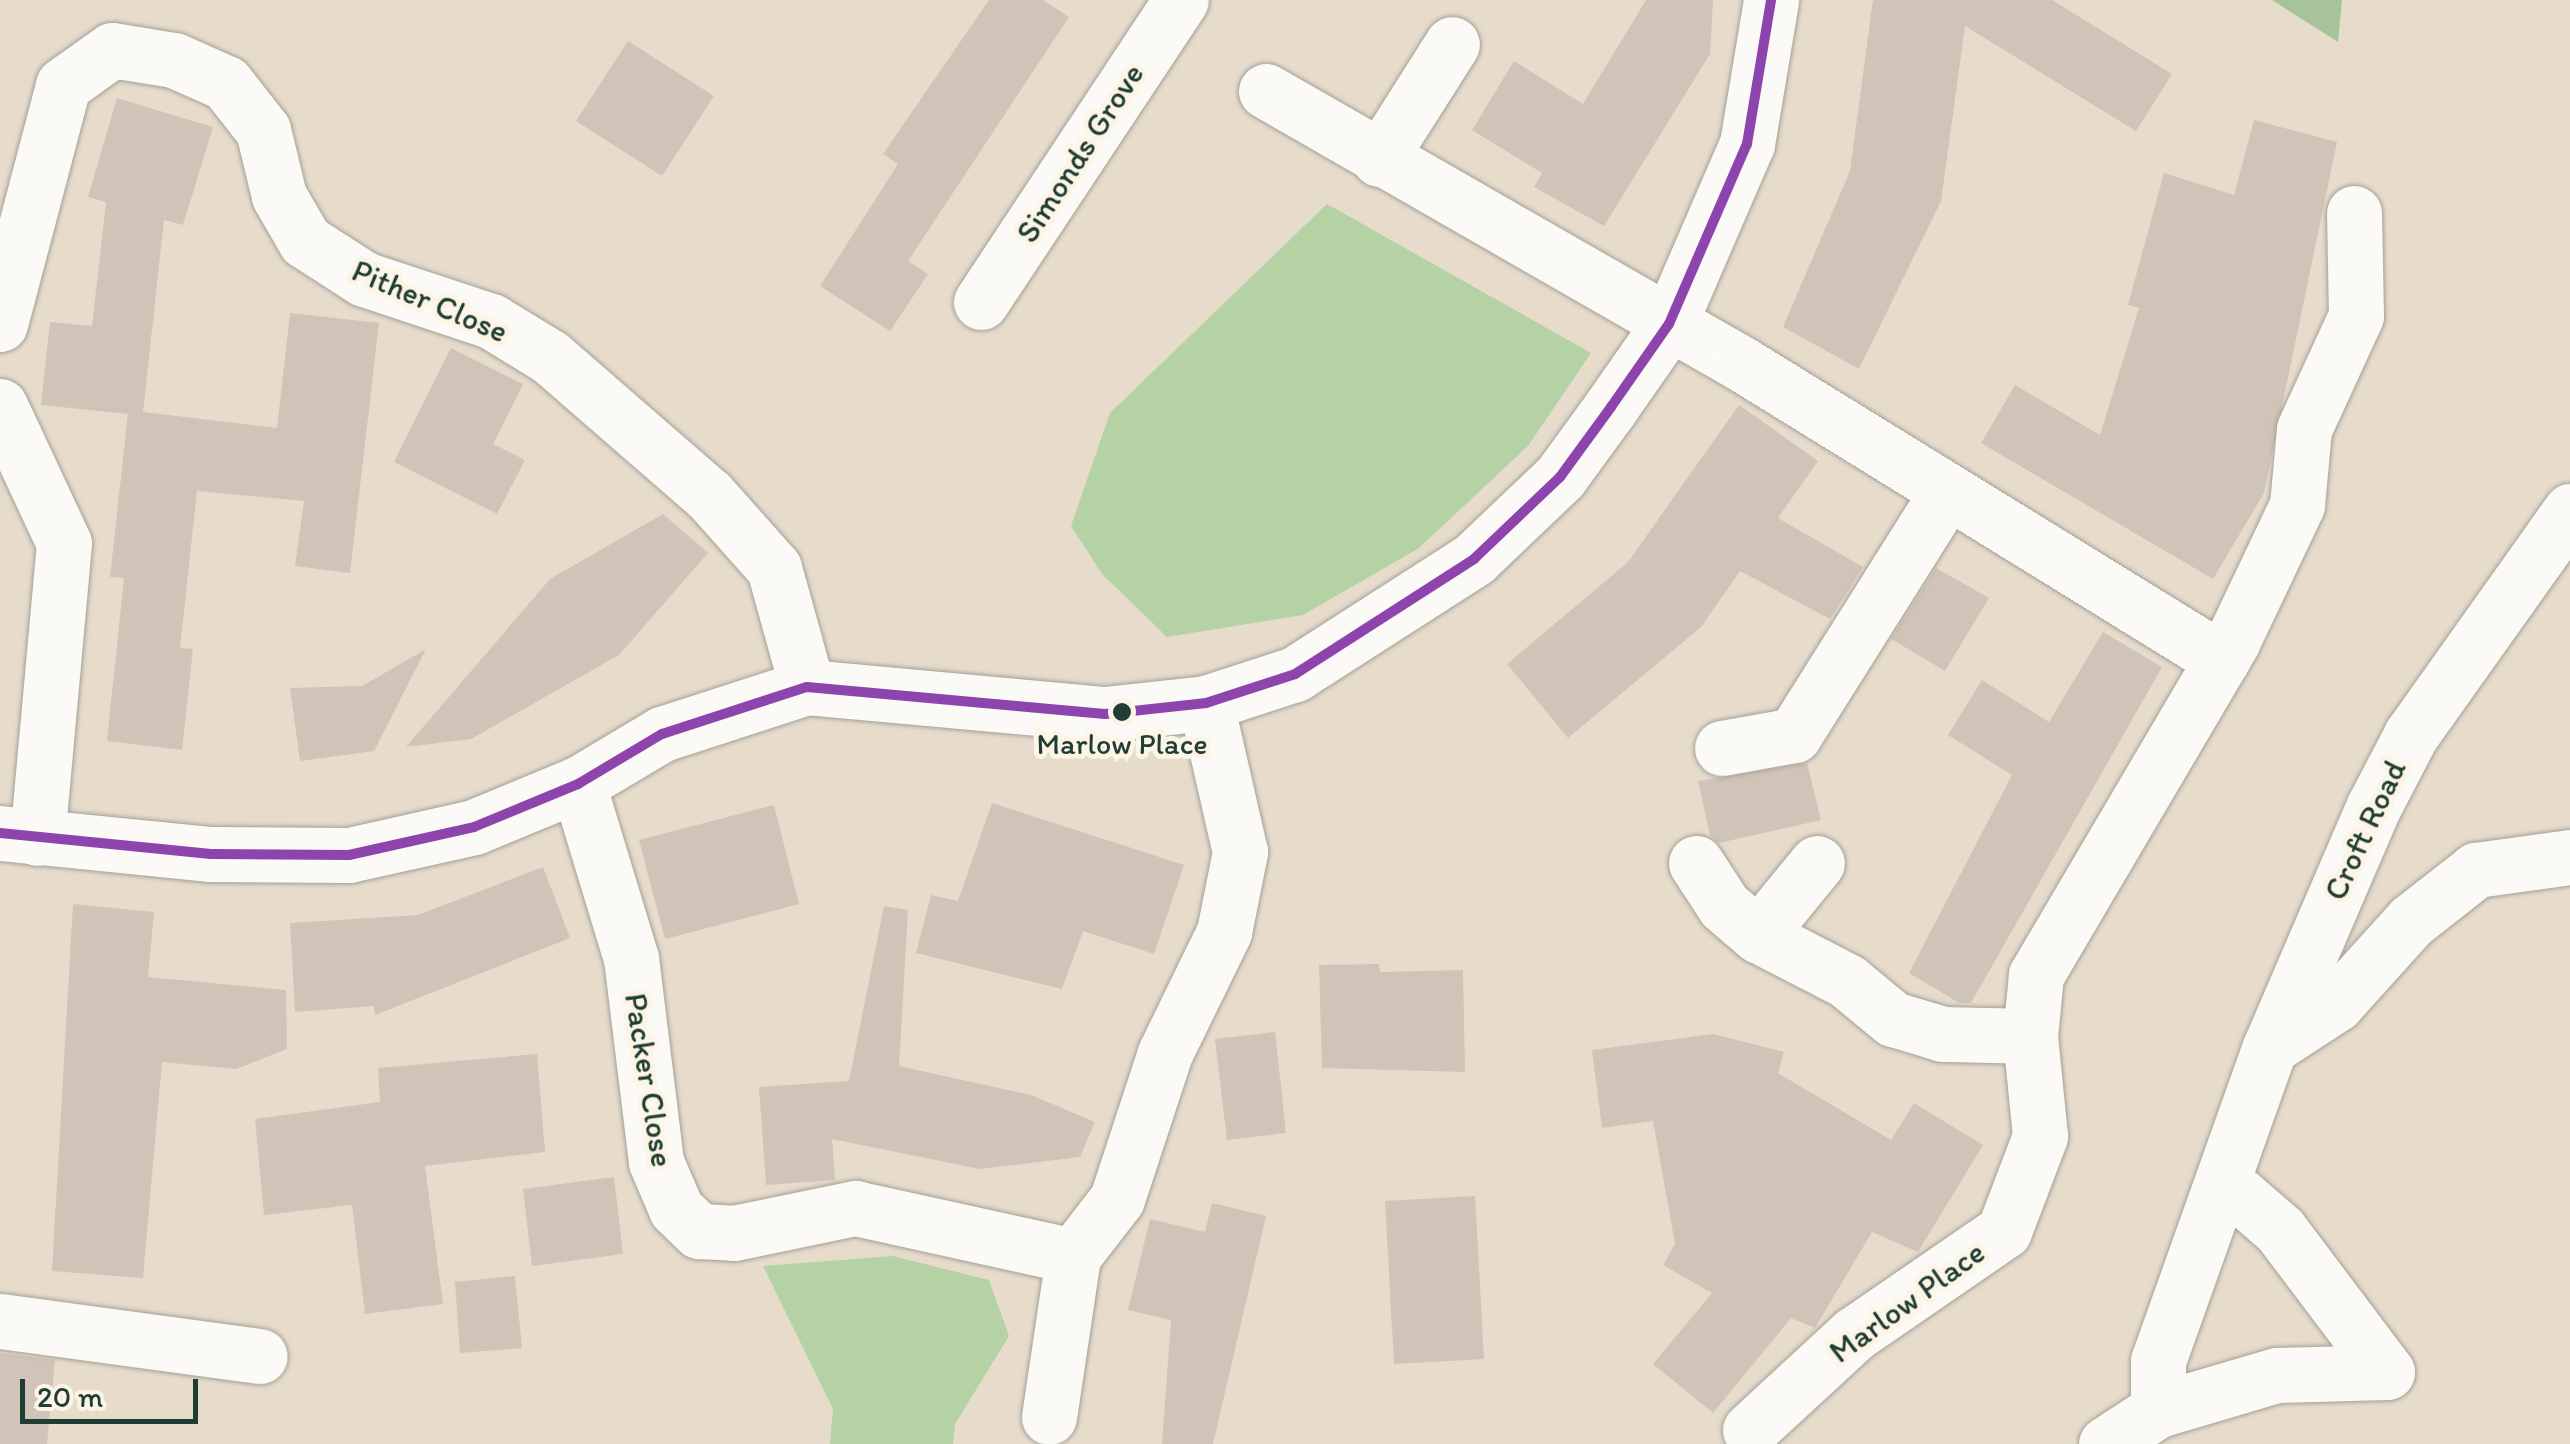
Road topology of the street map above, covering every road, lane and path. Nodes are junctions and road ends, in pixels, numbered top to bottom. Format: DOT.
graph roads {
  1 [pos="1770,0"];
  2 [pos="1177,1"];
  3 [pos="1452,44"];
  4 [pos="1266,92"];
  5 [pos="1379,160"];
  6 [pos="2354,213"];
  7 [pos="982,302"];
  8 [pos="0,324"];
  9 [pos="1668,324"];
  10 [pos="0,406"];
  11 [pos="1947,492"];
  12 [pos="2570,510"];
  13 [pos="2222,660"];
  14 [pos="807,687"];
  15 [pos="1206,703"];
  16 [pos="1722,748"];
  17 [pos="578,784"];
  18 [pos="18,836"];
  19 [pos="2570,857"];
  20 [pos="1696,864"];
  21 [pos="1816,864"];
  22 [pos="1758,935"];
  23 [pos="2030,1036"];
  24 [pos="2270,1046"];
  25 [pos="2228,1184"];
  26 [pos="1073,1256"];
  27 [pos="0,1321"];
  28 [pos="260,1356"];
  29 [pos="2158,1410"];
  30 [pos="1049,1417"];
  31 [pos="1750,1430"];
  32 [pos="2106,1444"];
  1 -- 9 [label="street"];
  2 -- 7 [label="street, Simonds Grove"];
  3 -- 5 [label="street"];
  4 -- 5 [label="street"];
  5 -- 9 [label="street"];
  6 -- 13 [label="street, Marlow Place"];
  8 -- 14 [label="street, Pither Close"];
  9 -- 11 [label="street"];
  9 -- 15 [label="street"];
  10 -- 18 [label="street"];
  11 -- 13 [label="street"];
  11 -- 16 [label="street"];
  12 -- 24 [label="street, Croft Road"];
  13 -- 23 [label="street, Marlow Place"];
  14 -- 15 [label="street"];
  14 -- 17 [label="street"];
  15 -- 26 [label="street"];
  17 -- 18 [label="street"];
  17 -- 26 [label="street, Packer Close"];
  19 -- 24 [label="street"];
  20 -- 22 [label="street"];
  21 -- 22 [label="street"];
  22 -- 23 [label="street"];
  23 -- 31 [label="street, Marlow Place"];
  24 -- 25 [label="street, Croft Road"];
  25 -- 29 [label="street, Croft Road"];
  25 -- 29 [label="street"];
  26 -- 30 [label="street"];
  27 -- 28 [label="street"];
  29 -- 32 [label="street"];
}
